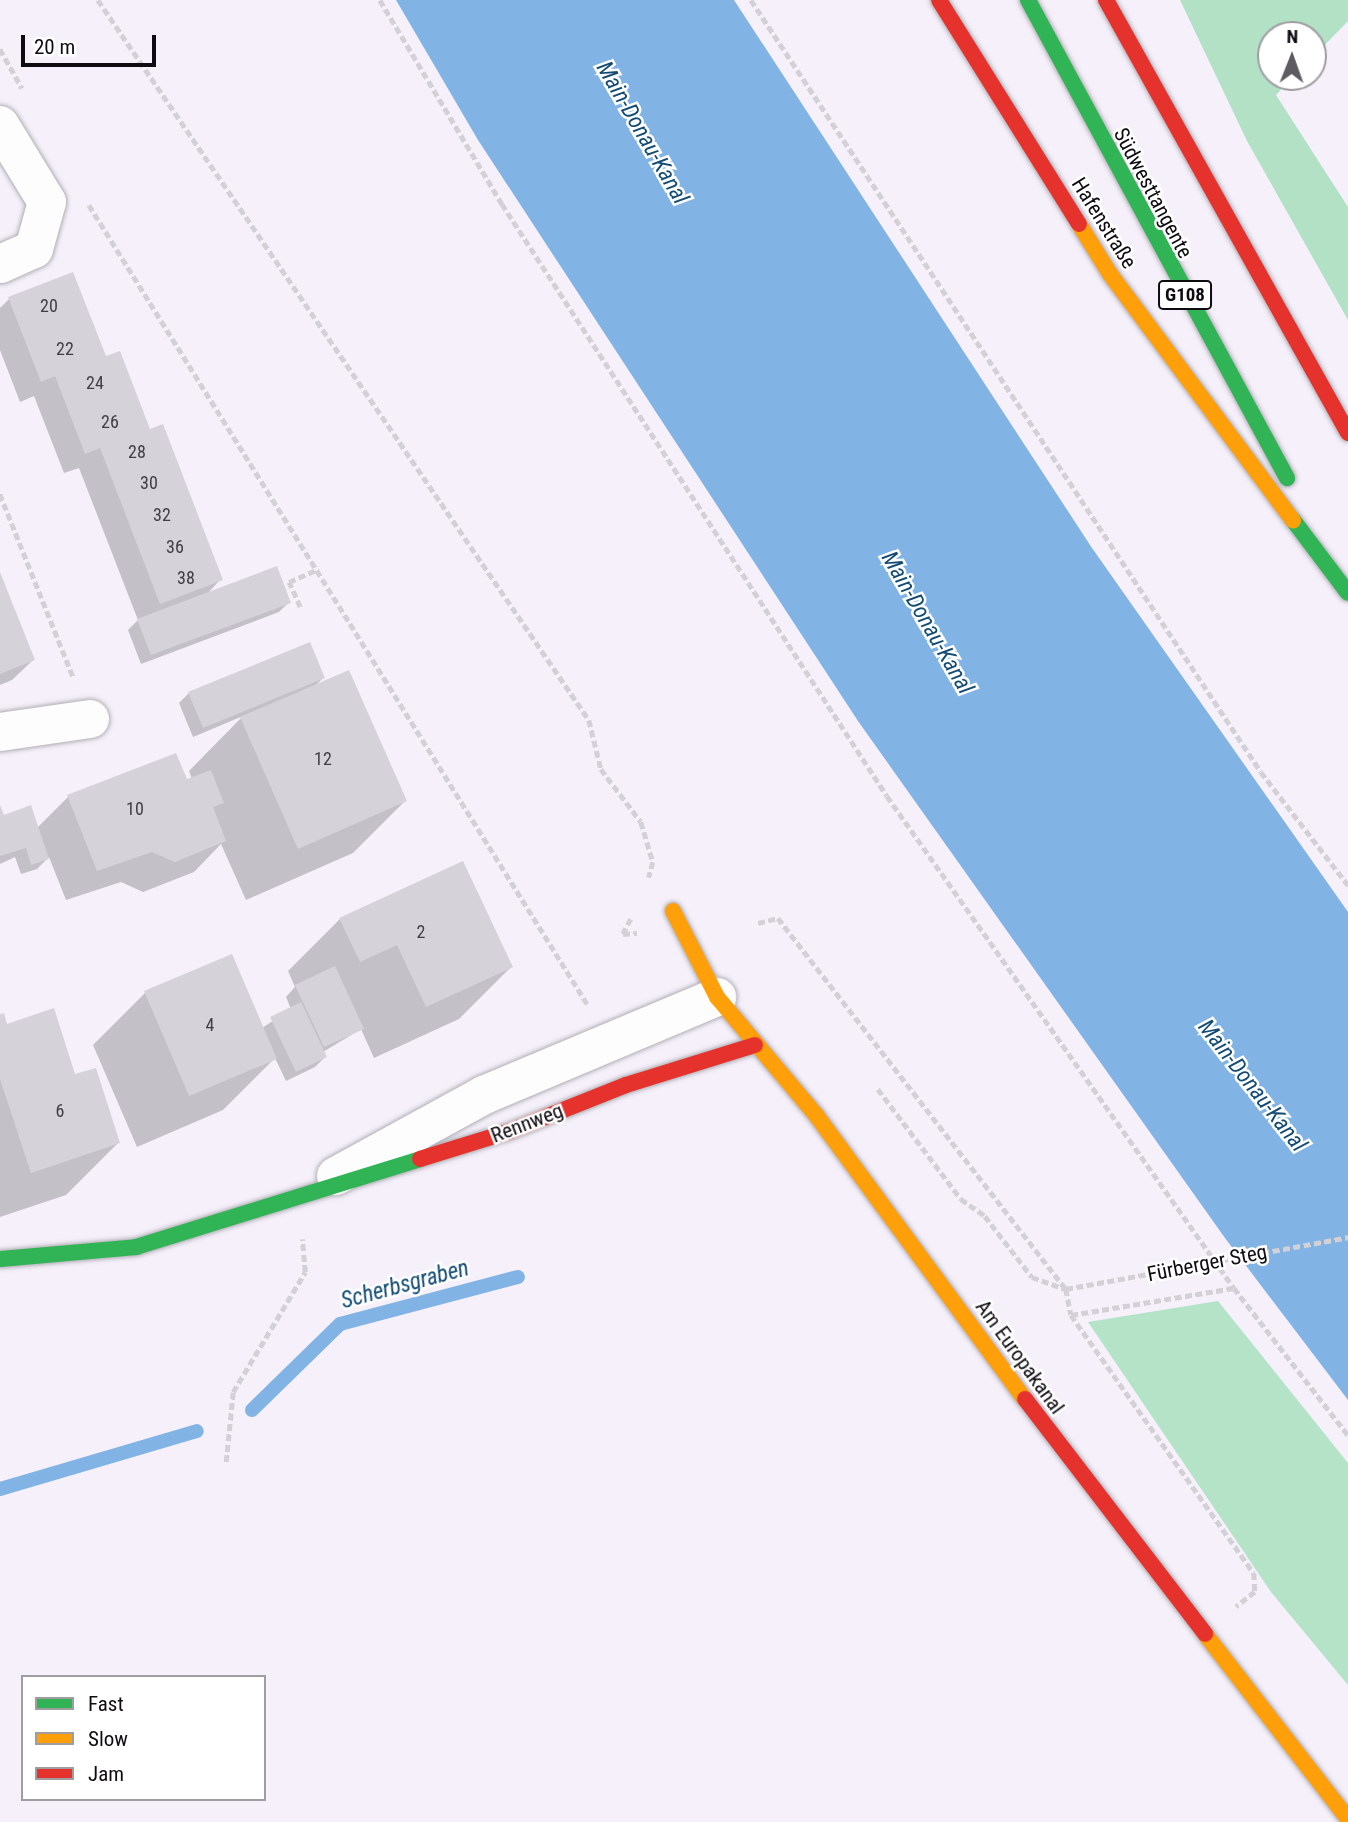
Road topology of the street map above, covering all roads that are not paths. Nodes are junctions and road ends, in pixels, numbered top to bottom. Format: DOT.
graph roads {
  1 [pos="939,0"];
  2 [pos="1028,0"];
  3 [pos="1106,0"];
  4 [pos="0,125"];
  5 [pos="0,264"];
  6 [pos="1348,433"];
  7 [pos="1348,587"];
  8 [pos="1348,593"];
  9 [pos="90,719"];
  10 [pos="0,732"];
  11 [pos="673,911"];
  12 [pos="717,997"];
  13 [pos="755,1045"];
  14 [pos="298,1197"];
  15 [pos="0,1259"];
  16 [pos="1348,1819"];
  1 -- 8 [label="main road, Hafenstraße"];
  2 -- 7 [label="main road, Südwesttangente / G108"];
  3 -- 6 [label="main road"];
  4 -- 5 [label="street"];
  9 -- 10 [label="street"];
  11 -- 12 [label="main road, Am Europakanal"];
  12 -- 13 [label="main road, Am Europakanal"];
  12 -- 14 [label="street, Rennweg"];
  13 -- 14 [label="main road, Rennweg"];
  13 -- 16 [label="main road, Am Europakanal"];
  14 -- 15 [label="main road, Rennweg"];
}
